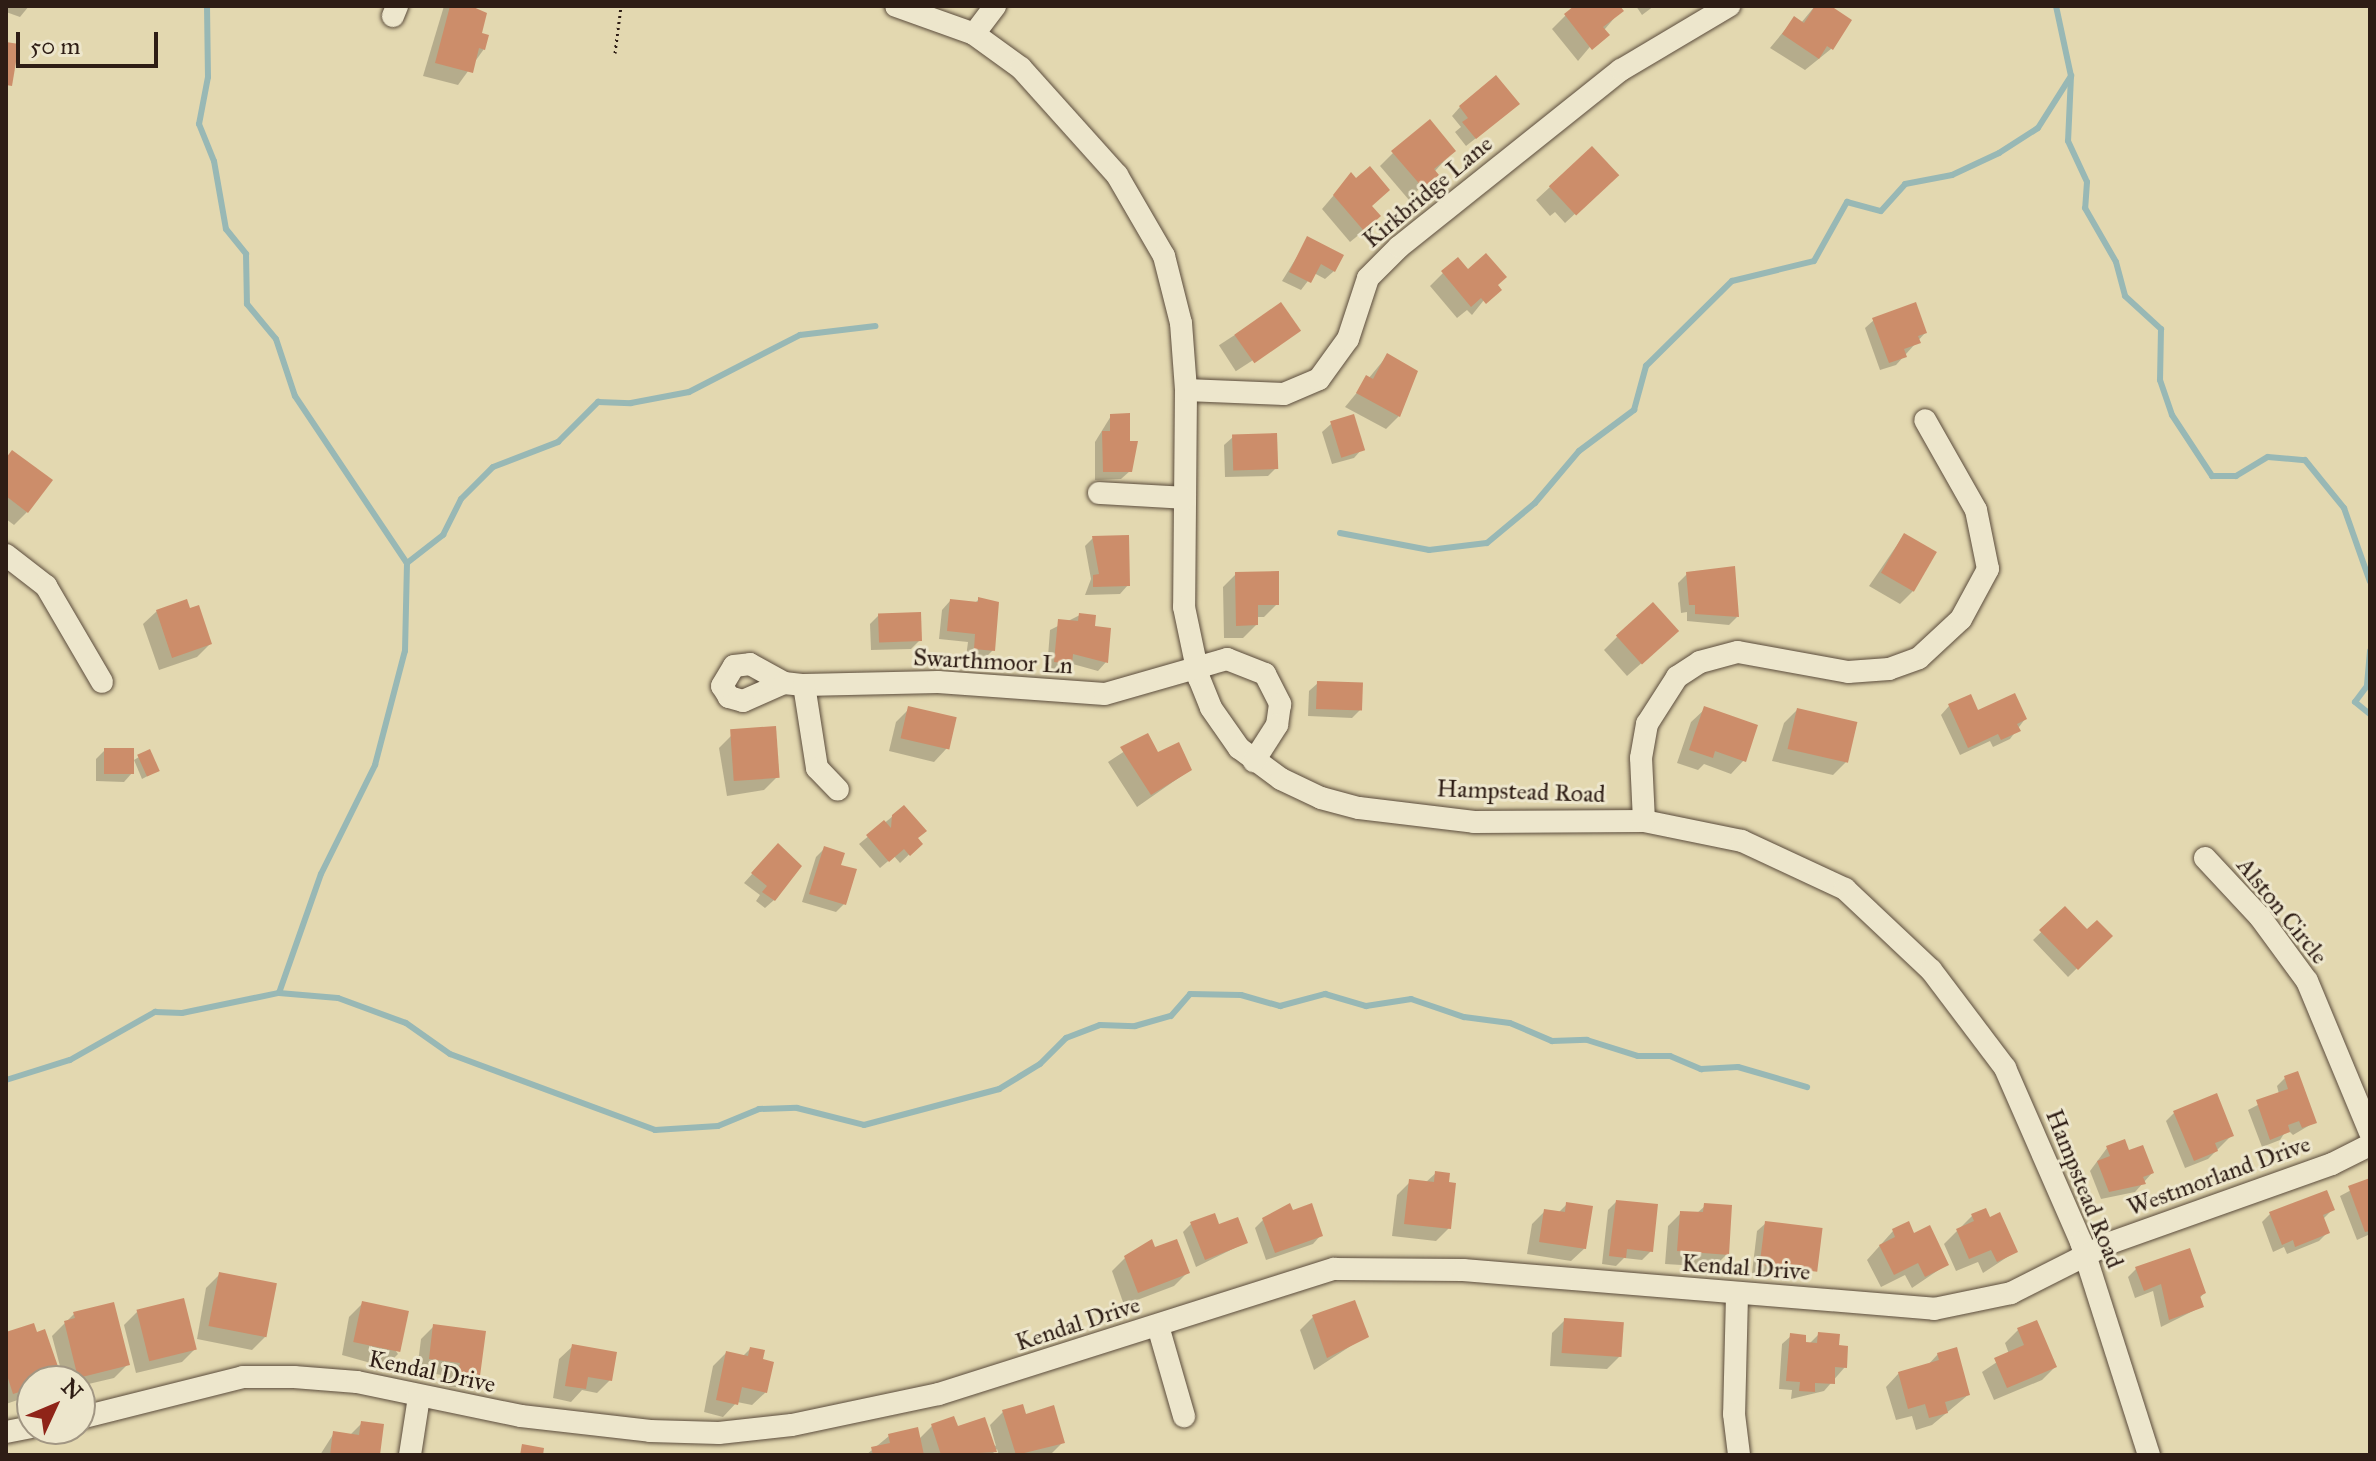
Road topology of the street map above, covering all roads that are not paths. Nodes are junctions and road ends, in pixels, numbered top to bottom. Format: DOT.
graph roads {
  1 [pos="896,6"];
  2 [pos="995,6"];
  3 [pos="1729,6"];
  4 [pos="974,34"];
  5 [pos="1186,390"];
  6 [pos="1925,420"];
  7 [pos="1099,493"];
  8 [pos="1185,498"];
  9 [pos="6,555"];
  10 [pos="1195,666"];
  11 [pos="102,682"];
  12 [pos="1254,761"];
  13 [pos="838,790"];
  14 [pos="1644,821"];
  15 [pos="2205,858"];
  16 [pos="2370,1132"];
  17 [pos="2370,1145"];
  18 [pos="2085,1254"];
  19 [pos="1737,1295"];
  20 [pos="1158,1326"];
  21 [pos="419,1397"];
  22 [pos="96,1414"];
  23 [pos="1184,1416"];
  24 [pos="410,1455"];
  25 [pos="1739,1455"];
  26 [pos="2149,1455"];
  1 -- 4 [label="street, Hampstead Road"];
  2 -- 4 [label="street"];
  3 -- 5 [label="street, Kirkbridge Lane"];
  4 -- 5 [label="street, Hampstead Road"];
  5 -- 8 [label="street, Hampstead Road"];
  6 -- 14 [label="street"];
  7 -- 8 [label="street"];
  8 -- 10 [label="street, Hampstead Road"];
  9 -- 11 [label="street"];
  10 -- 12 [label="street, Hampstead Road"];
  10 -- 12 [label="street, Swarthmoor Ln"];
  10 -- 13 [label="street, Swarthmoor Ln"];
  12 -- 14 [label="street, Hampstead Road"];
  14 -- 18 [label="street, Hampstead Road"];
  15 -- 16 [label="street, Alston Circle"];
  17 -- 18 [label="street, Westmorland Drive"];
  18 -- 19 [label="street, Kendal Drive"];
  18 -- 26 [label="street, Hampstead Road"];
  19 -- 20 [label="street, Kendal Drive"];
  19 -- 25 [label="street"];
  20 -- 21 [label="street, Kendal Drive"];
  20 -- 23 [label="street"];
  21 -- 22 [label="street, Kendal Drive"];
  21 -- 24 [label="street"];
}
